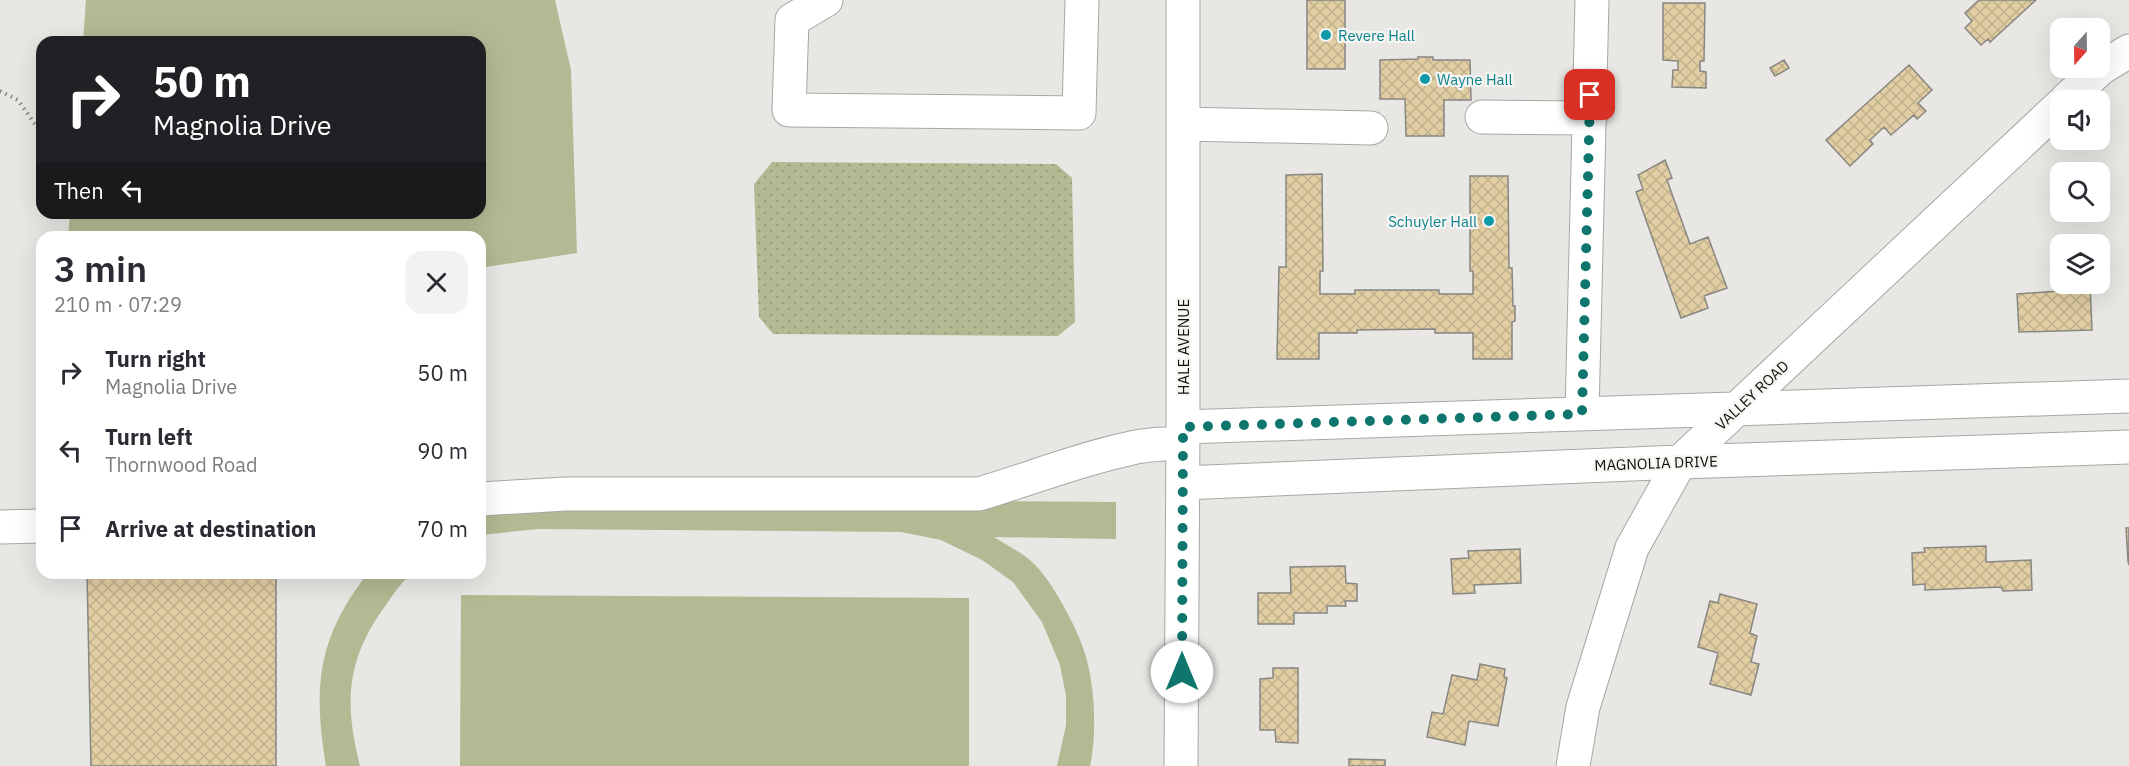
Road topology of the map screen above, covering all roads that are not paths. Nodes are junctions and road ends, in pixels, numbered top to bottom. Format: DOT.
graph roads {
  1 [pos="825,0"];
  2 [pos="1082,0"];
  3 [pos="1183,0"];
  4 [pos="1592,0"];
  5 [pos="2129,51"];
  6 [pos="2077,90"];
  7 [pos="2050,115"];
  8 [pos="1482,117"];
  9 [pos="1590,118"];
  10 [pos="1183,124"];
  11 [pos="1371,128"];
  12 [pos="2129,396"];
  13 [pos="1739,408"];
  14 [pos="1582,414"];
  15 [pos="1183,435"];
  16 [pos="2129,447"];
  17 [pos="1680,462"];
  18 [pos="1183,483"];
  19 [pos="486,499"];
  20 [pos="36,526"];
  21 [pos="0,527"];
  22 [pos="1181,766"];
  23 [pos="1573,766"];
  1 -- 2 [label="street"];
  3 -- 10 [label="street, HALE AVENUE"];
  4 -- 9 [label="street"];
  5 -- 6 [label="street"];
  7 -- 13 [label="street, VALLEY ROAD"];
  8 -- 9 [label="street"];
  9 -- 14 [label="street"];
  10 -- 11 [label="street"];
  10 -- 15 [label="street, HALE AVENUE"];
  12 -- 13 [label="street"];
  13 -- 14 [label="street"];
  13 -- 17 [label="street, VALLEY ROAD"];
  14 -- 15 [label="street"];
  15 -- 18 [label="street, HALE AVENUE"];
  15 -- 19 [label="street"];
  16 -- 17 [label="street, MAGNOLIA DRIVE"];
  17 -- 18 [label="street, MAGNOLIA DRIVE"];
  17 -- 23 [label="street, VALLEY ROAD"];
  18 -- 22 [label="street, HALE AVENUE"];
  20 -- 21 [label="street"];
}
